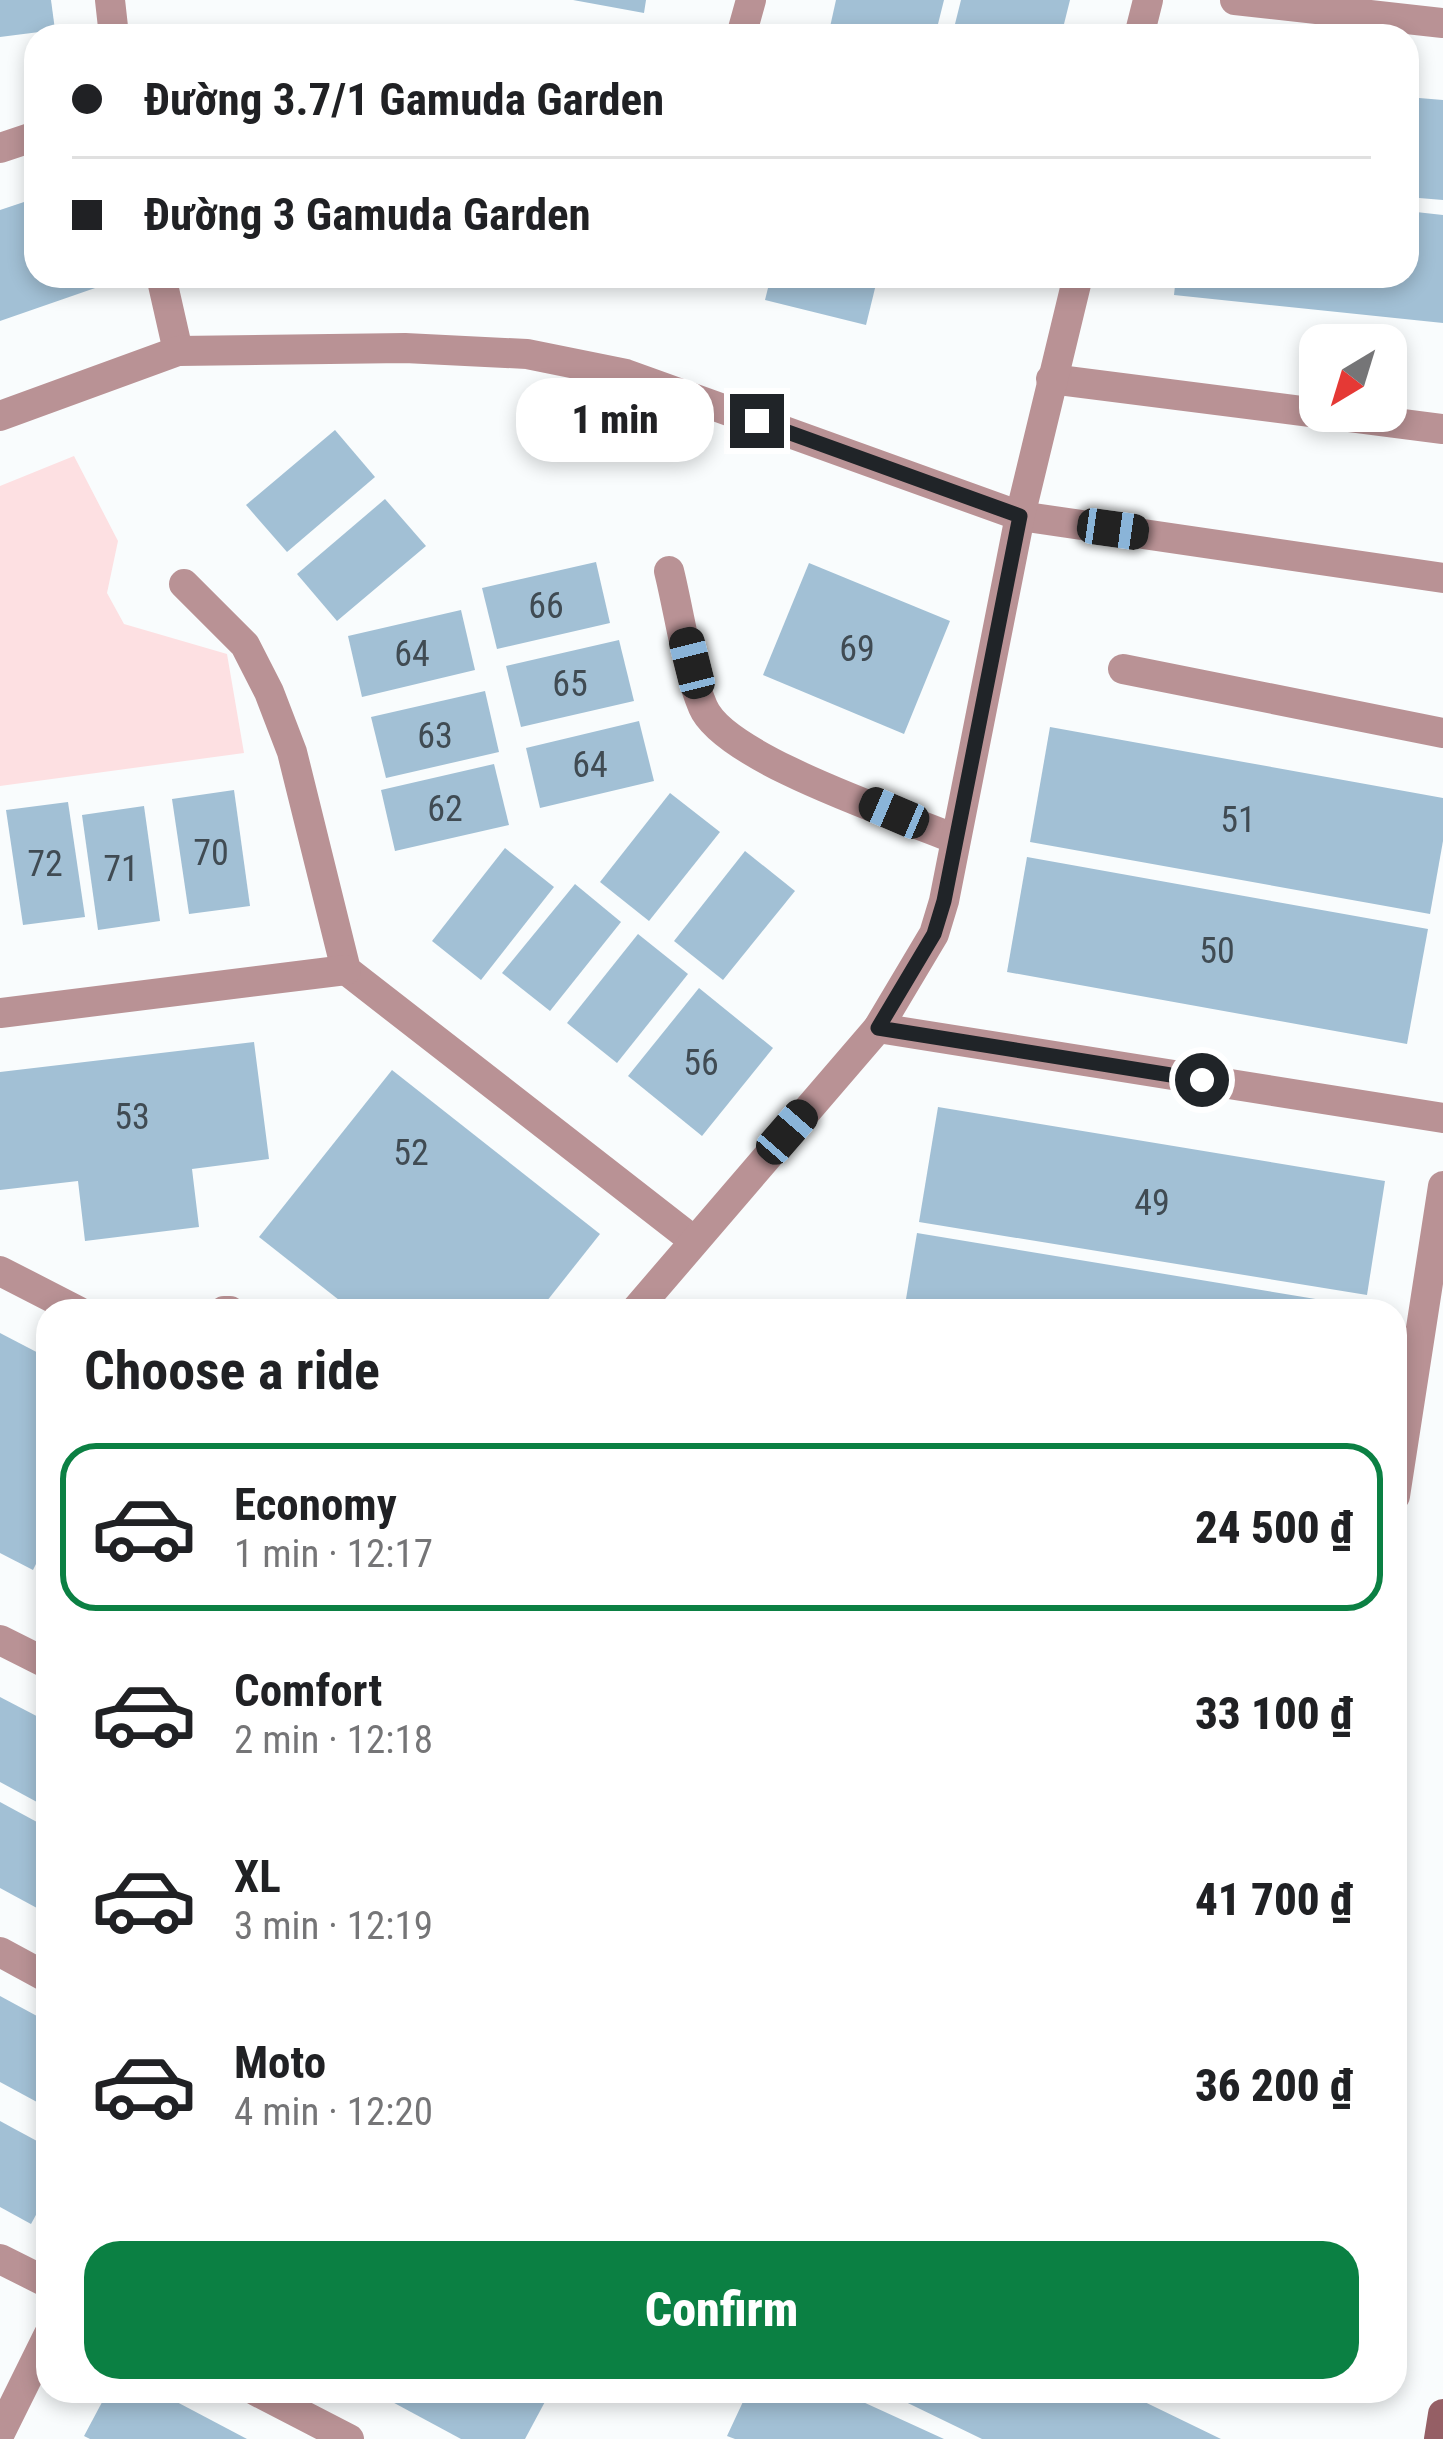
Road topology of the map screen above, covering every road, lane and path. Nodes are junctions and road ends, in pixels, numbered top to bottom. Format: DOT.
graph roads {
  1 [pos="1235,0"];
  2 [pos="1443,22"];
  3 [pos="164,288"];
  4 [pos="1075,288"];
  5 [pos="178,351"];
  6 [pos="1052,379"];
  7 [pos="0,416"];
  8 [pos="1443,429"];
  9 [pos="1020,516"];
  10 [pos="669,571"];
  11 [pos="1443,578"];
  12 [pos="184,584"];
  13 [pos="1123,669"];
  14 [pos="1443,733"];
  15 [pos="956,839"];
  16 [pos="346,970"];
  17 [pos="0,1013"];
  18 [pos="878,1028"];
  19 [pos="1443,1118"];
  20 [pos="1443,1186"];
  21 [pos="693,1240"];
  22 [pos="0,1271"];
  23 [pos="55,1299"];
  24 [pos="645,1299"];
  25 [pos="1407,1418"];
  26 [pos="0,1640"];
  27 [pos="36,1658"];
  28 [pos="0,1952"];
  29 [pos="36,1972"];
  30 [pos="0,2259"];
  31 [pos="36,2277"];
  32 [pos="36,2360"];
  33 [pos="279,2403"];
  34 [pos="1443,2414"];
  35 [pos="0,2433"];
  36 [pos="349,2439"];
  37 [pos="1439,2439"];
  1 -- 2 [label="street"];
  3 -- 5 [label="street"];
  4 -- 6 [label="street"];
  5 -- 7 [label="street"];
  5 -- 9 [label="street"];
  6 -- 8 [label="street"];
  6 -- 9 [label="street"];
  9 -- 11 [label="street"];
  9 -- 15 [label="street"];
  10 -- 15 [label="street"];
  12 -- 16 [label="street"];
  13 -- 14 [label="street"];
  15 -- 18 [label="street"];
  16 -- 17 [label="street"];
  16 -- 21 [label="street"];
  18 -- 19 [label="street"];
  18 -- 21 [label="street"];
  20 -- 25 [label="street"];
  21 -- 24 [label="street"];
  22 -- 23 [label="street"];
  26 -- 27 [label="street"];
  28 -- 29 [label="street"];
  30 -- 31 [label="street"];
  32 -- 35 [label="street"];
  33 -- 36 [label="street"];
  34 -- 37 [label="street"];
}
